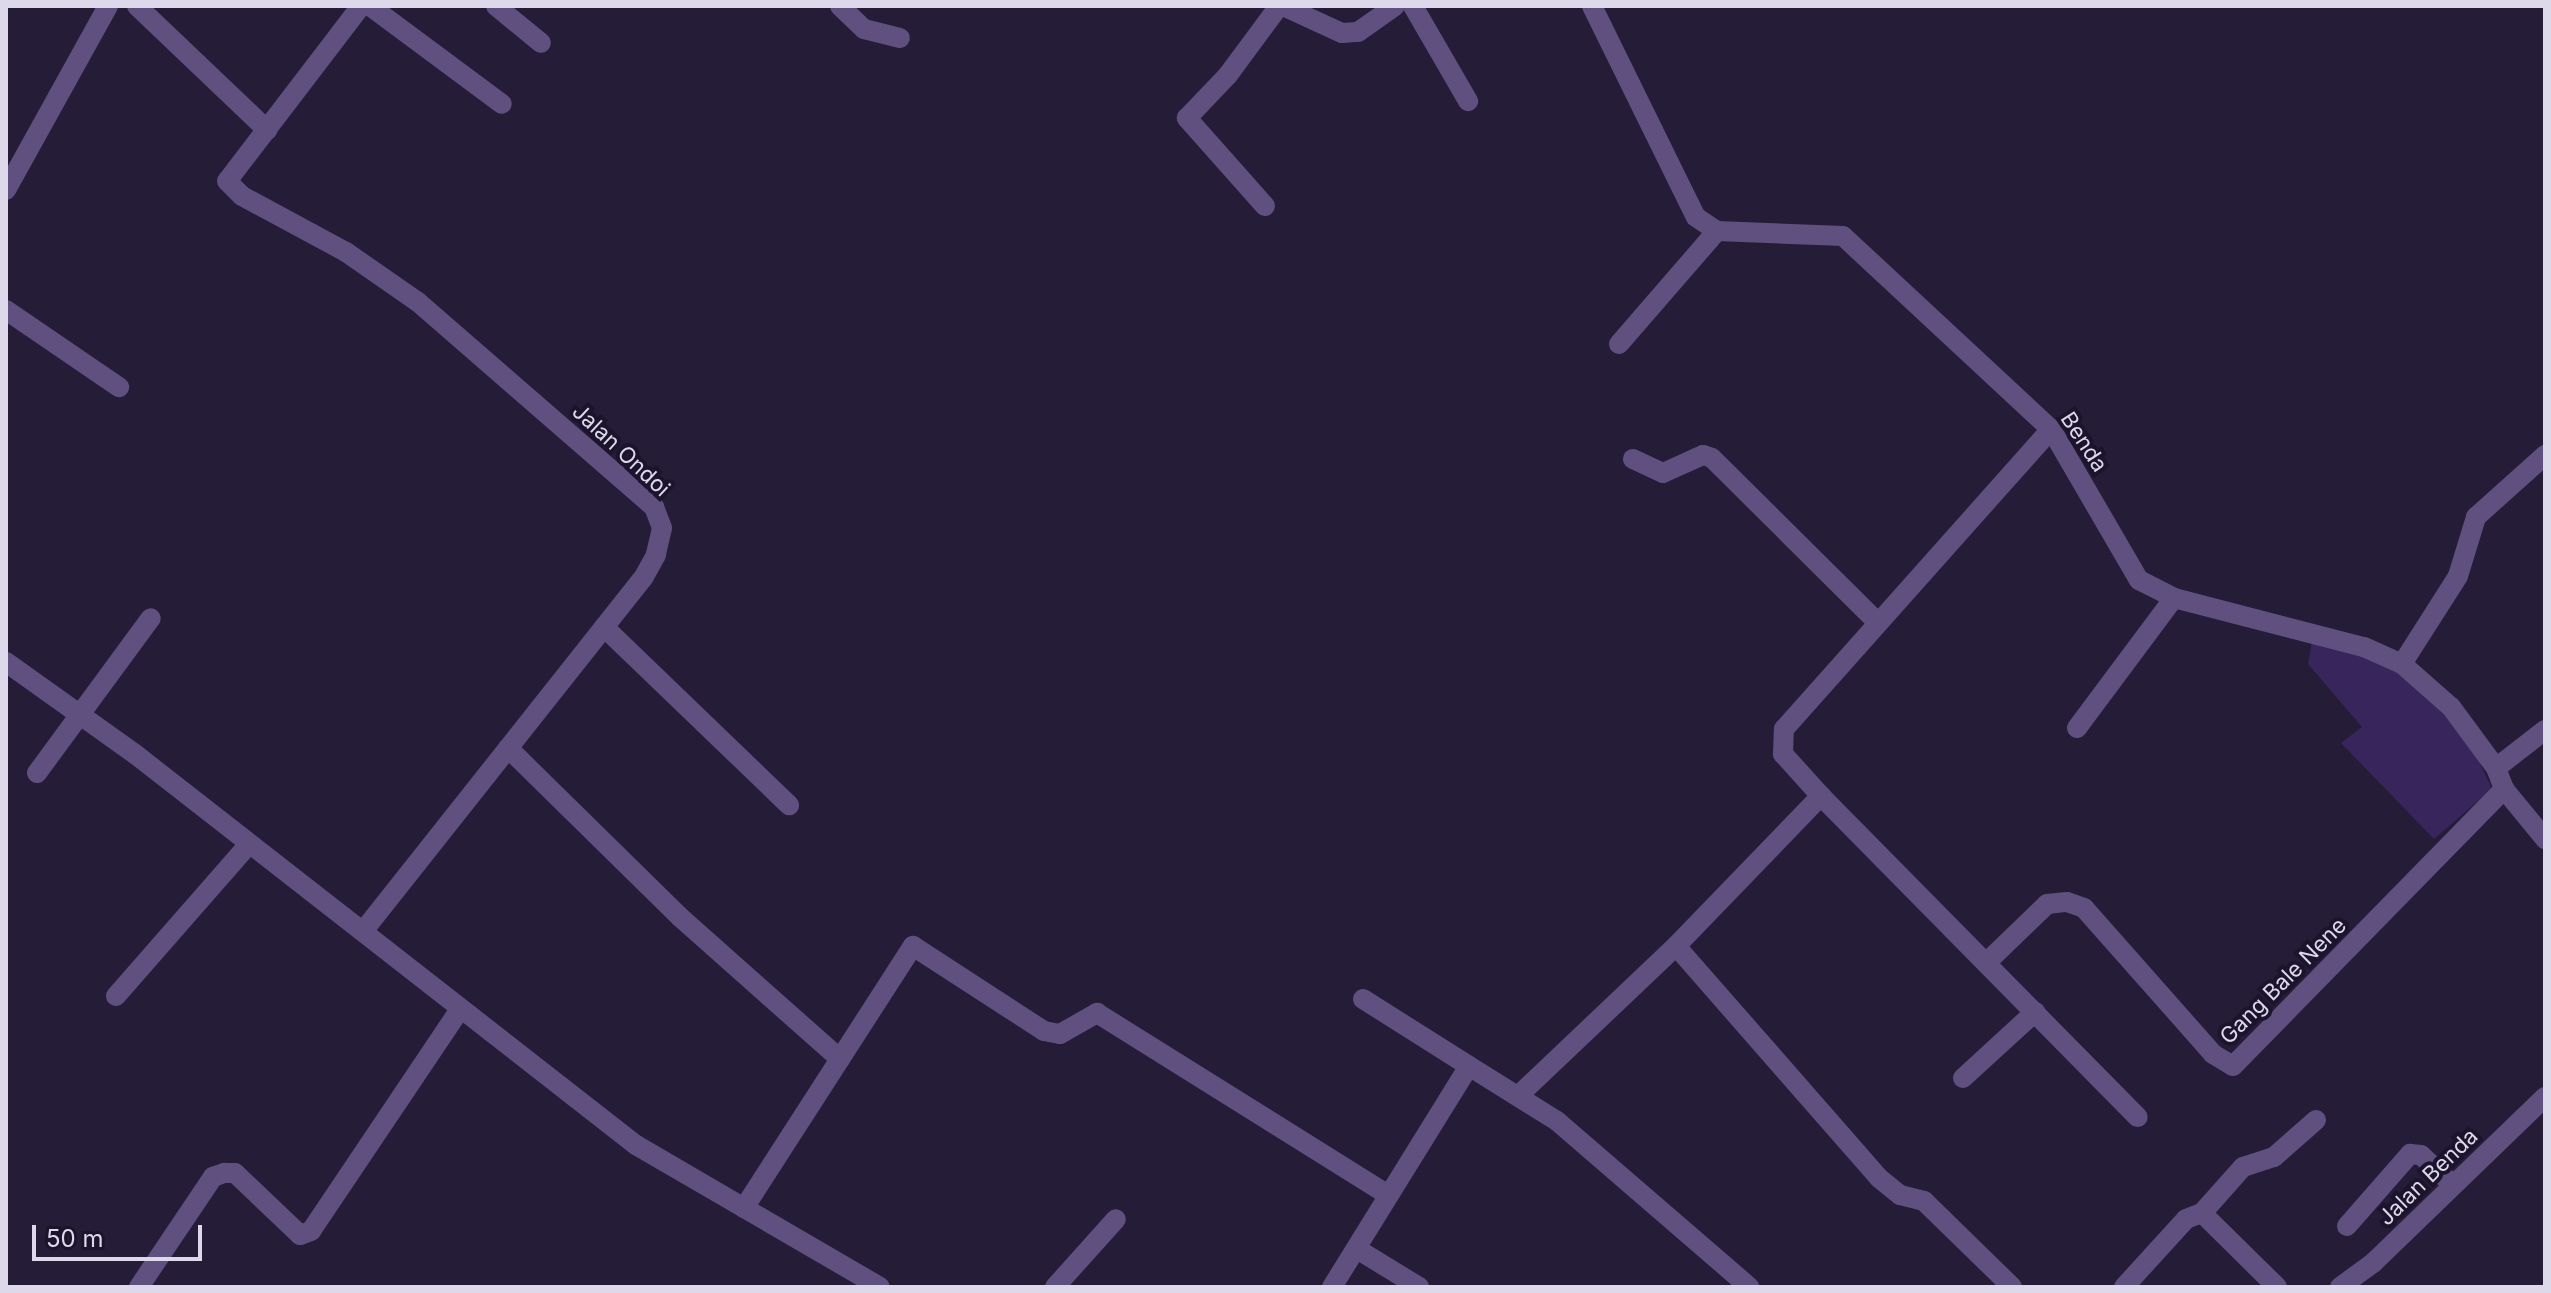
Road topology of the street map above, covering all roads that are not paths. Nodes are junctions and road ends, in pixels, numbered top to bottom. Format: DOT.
graph roads {
  1 [pos="108,6"];
  2 [pos="137,6"];
  3 [pos="361,6"];
  4 [pos="370,6"];
  5 [pos="496,6"];
  6 [pos="840,6"];
  7 [pos="1281,6"];
  8 [pos="1395,6"];
  9 [pos="1413,6"];
  10 [pos="1592,6"];
  11 [pos="900,38"];
  12 [pos="541,43"];
  13 [pos="1468,101"];
  14 [pos="502,104"];
  15 [pos="267,130"];
  16 [pos="6,190"];
  17 [pos="1265,206"];
  18 [pos="1717,231"];
  19 [pos="6,310"];
  20 [pos="1619,344"];
  21 [pos="119,387"];
  22 [pos="2051,429"];
  23 [pos="2545,455"];
  24 [pos="1633,459"];
  25 [pos="2174,598"];
  26 [pos="151,618"];
  27 [pos="1878,623"];
  28 [pos="604,627"];
  29 [pos="6,662"];
  30 [pos="2402,664"];
  31 [pos="78,713"];
  32 [pos="2077,728"];
  33 [pos="2545,730"];
  34 [pos="508,748"];
  35 [pos="2496,768"];
  36 [pos="37,773"];
  37 [pos="2504,789"];
  38 [pos="1821,796"];
  39 [pos="789,805"];
  40 [pos="2545,839"];
  41 [pos="248,845"];
  42 [pos="363,931"];
  43 [pos="1676,946"];
  44 [pos="1986,963"];
  45 [pos="116,996"];
  46 [pos="1363,999"];
  47 [pos="460,1009"];
  48 [pos="2035,1012"];
  49 [pos="840,1059"];
  50 [pos="1469,1066"];
  51 [pos="1963,1078"];
  52 [pos="1519,1095"];
  53 [pos="2545,1097"];
  54 [pos="2138,1117"];
  55 [pos="2316,1120"];
  56 [pos="2453,1185"];
  57 [pos="1385,1193"];
  58 [pos="744,1208"];
  59 [pos="2202,1213"];
  60 [pos="1116,1219"];
  61 [pos="2347,1226"];
  62 [pos="1357,1249"];
  63 [pos="2348,1285"];
  64 [pos="139,1287"];
  65 [pos="880,1287"];
  66 [pos="1055,1287"];
  67 [pos="1332,1287"];
  68 [pos="1419,1287"];
  69 [pos="1749,1287"];
  70 [pos="2012,1287"];
  71 [pos="2124,1287"];
  72 [pos="2277,1287"];
  1 -- 16 [label="street"];
  2 -- 15 [label="street"];
  3 -- 15 [label="street"];
  4 -- 14 [label="street"];
  5 -- 12 [label="street"];
  6 -- 11 [label="street"];
  7 -- 8 [label="street"];
  7 -- 17 [label="street"];
  9 -- 13 [label="street"];
  10 -- 18 [label="street"];
  15 -- 28 [label="street, Jalan Ondoi"];
  18 -- 20 [label="street"];
  18 -- 22 [label="street, Benda"];
  19 -- 21 [label="street"];
  22 -- 25 [label="street, Benda"];
  22 -- 27 [label="street"];
  23 -- 30 [label="street"];
  24 -- 27 [label="street"];
  25 -- 30 [label="street, Benda"];
  25 -- 32 [label="street"];
  26 -- 31 [label="street"];
  27 -- 38 [label="street"];
  28 -- 34 [label="street, Jalan Ondoi"];
  28 -- 39 [label="street"];
  29 -- 31 [label="street"];
  30 -- 35 [label="street, Benda"];
  31 -- 36 [label="street"];
  31 -- 41 [label="street"];
  33 -- 35 [label="street"];
  34 -- 42 [label="street, Jalan Ondoi"];
  34 -- 49 [label="street"];
  35 -- 37 [label="street, Benda"];
  37 -- 40 [label="street, Benda"];
  37 -- 44 [label="street, Gang Bale Nene"];
  38 -- 43 [label="street"];
  38 -- 44 [label="street"];
  41 -- 42 [label="street"];
  41 -- 45 [label="street"];
  42 -- 47 [label="street"];
  43 -- 52 [label="street"];
  43 -- 70 [label="street"];
  44 -- 48 [label="street"];
  46 -- 50 [label="street"];
  47 -- 58 [label="street"];
  47 -- 64 [label="street"];
  48 -- 51 [label="street"];
  48 -- 54 [label="street"];
  49 -- 57 [label="street"];
  49 -- 58 [label="street"];
  50 -- 52 [label="street"];
  50 -- 57 [label="street"];
  52 -- 69 [label="street"];
  53 -- 56 [label="street, Jalan Benda"];
  55 -- 59 [label="street"];
  56 -- 61 [label="street"];
  56 -- 63 [label="street, Jalan Benda"];
  57 -- 62 [label="street"];
  58 -- 65 [label="street"];
  59 -- 71 [label="street"];
  59 -- 72 [label="street"];
  60 -- 66 [label="street"];
  62 -- 67 [label="street"];
  62 -- 68 [label="street"];
}
